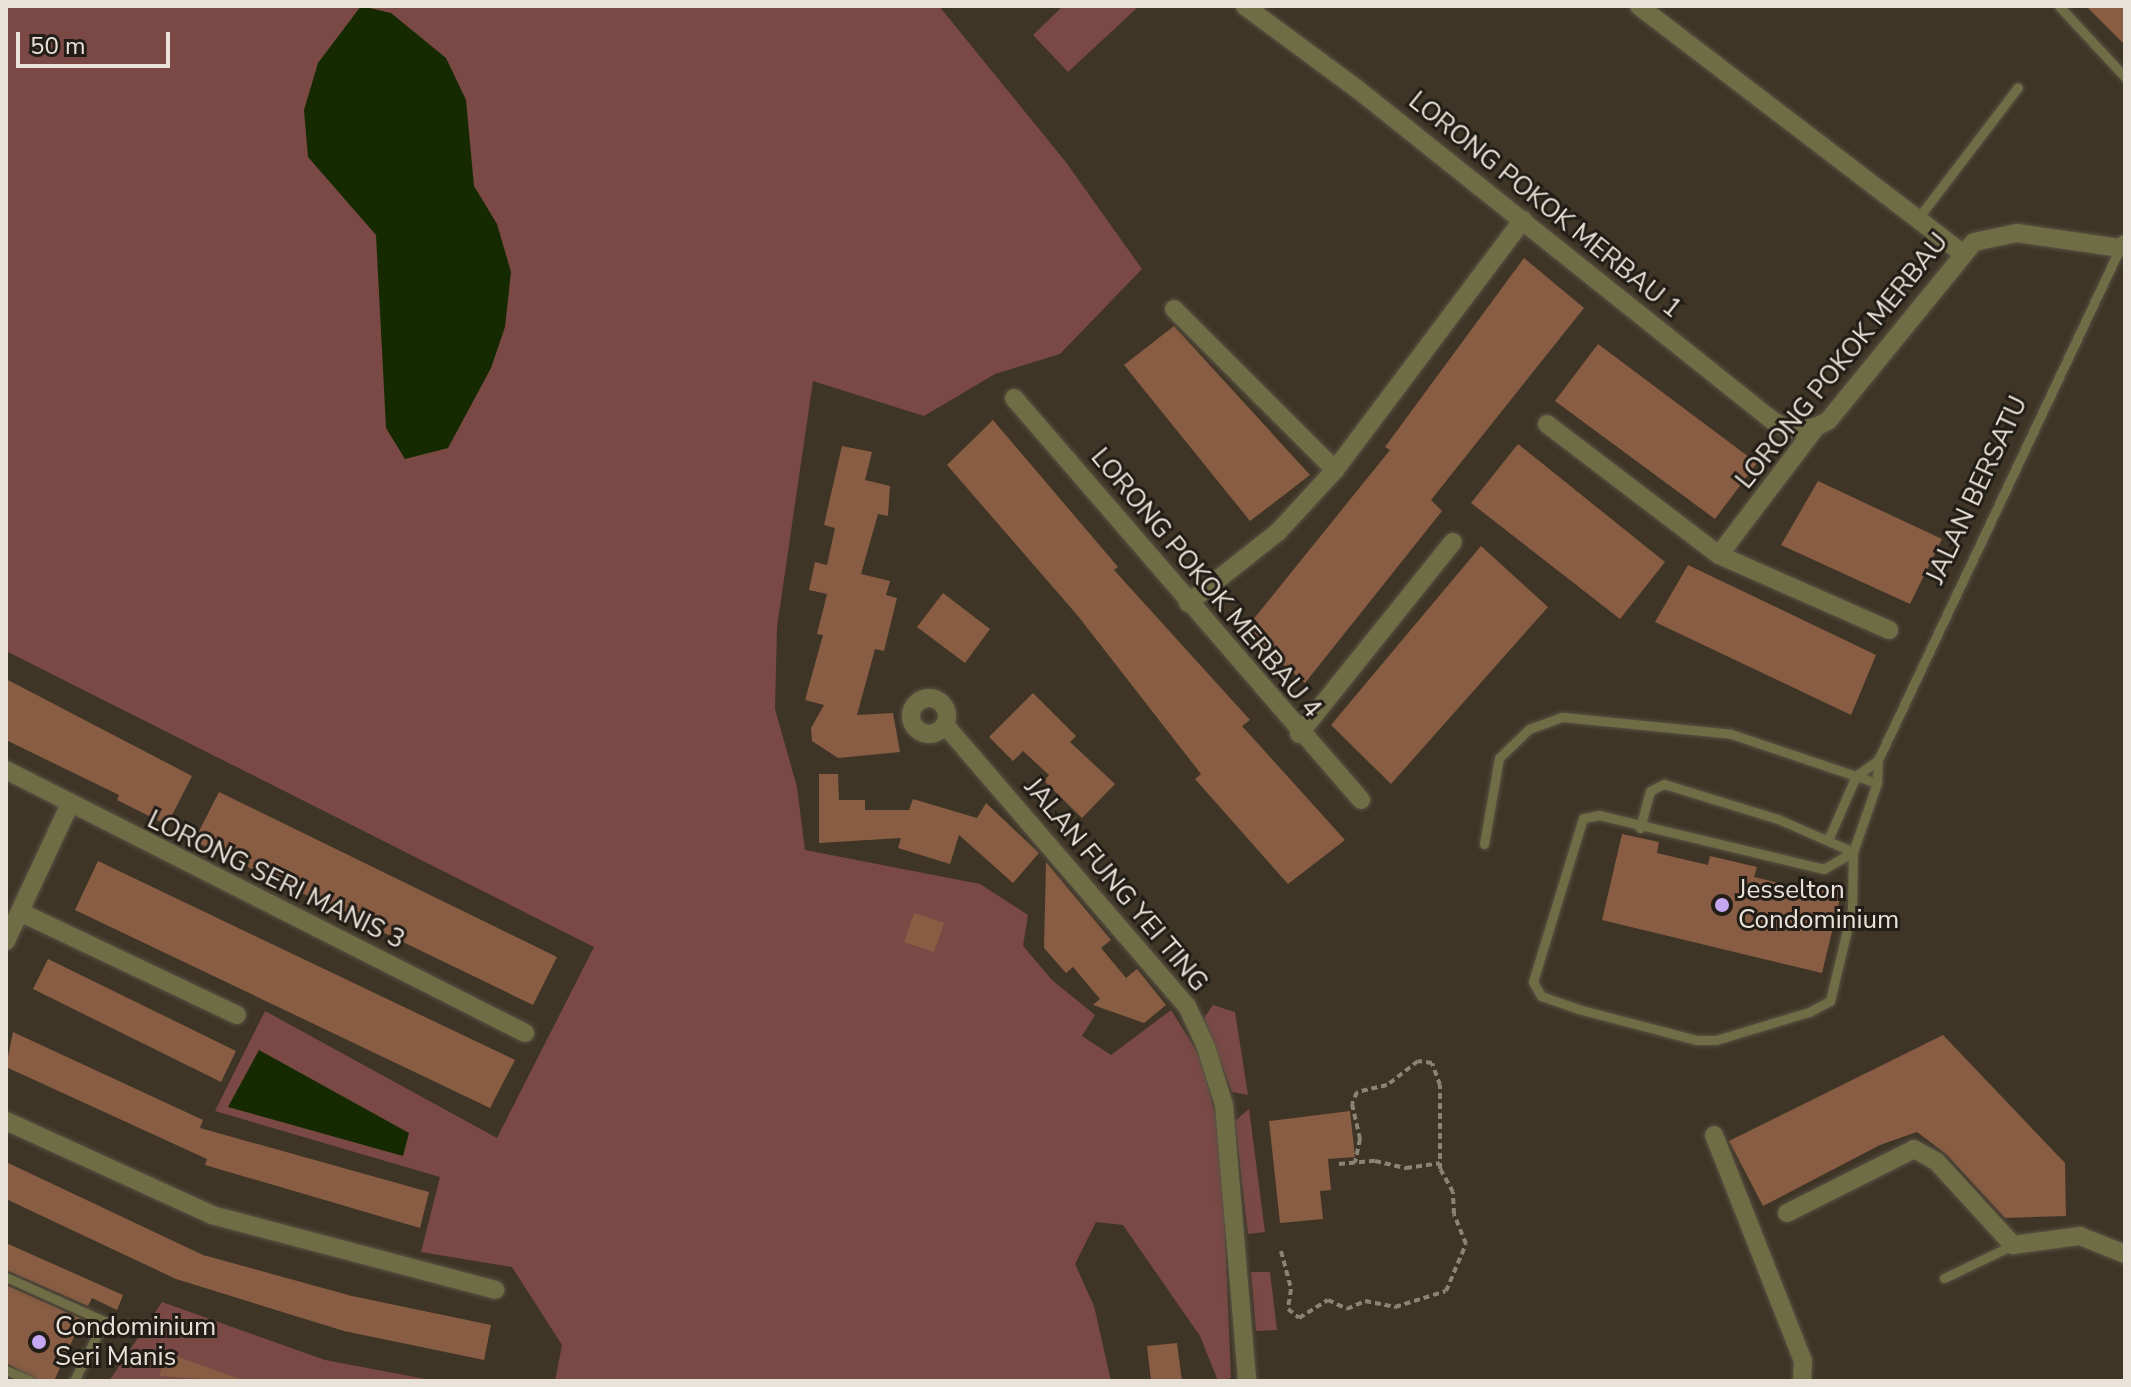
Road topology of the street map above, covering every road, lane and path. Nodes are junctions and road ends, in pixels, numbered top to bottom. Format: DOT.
graph roads {
  1 [pos="1245,6"];
  2 [pos="1639,6"];
  3 [pos="2059,6"];
  4 [pos="2125,77"];
  5 [pos="2018,87"];
  6 [pos="1523,220"];
  7 [pos="1916,221"];
  8 [pos="2122,246"];
  9 [pos="1962,253"];
  10 [pos="1174,309"];
  11 [pos="1014,398"];
  12 [pos="1547,424"];
  13 [pos="1816,427"];
  14 [pos="1335,470"];
  15 [pos="1453,542"];
  16 [pos="1719,555"];
  17 [pos="1188,603"];
  18 [pos="1889,630"];
  19 [pos="945,725"];
  20 [pos="1299,734"];
  21 [pos="1878,760"];
  22 [pos="6,770"];
  23 [pos="1856,776"];
  24 [pos="1877,783"];
  25 [pos="1361,800"];
  26 [pos="69,806"];
  27 [pos="1640,828"];
  28 [pos="1828,840"];
  29 [pos="1484,844"];
  30 [pos="1853,852"];
  31 [pos="20,912"];
  32 [pos="6,941"];
  33 [pos="237,1015"];
  34 [pos="525,1033"];
  35 [pos="6,1121"];
  36 [pos="1714,1135"];
  37 [pos="1355,1162"];
  38 [pos="1440,1163"];
  39 [pos="1339,1164"];
  40 [pos="1787,1213"];
  41 [pos="2013,1245"];
  42 [pos="1281,1251"];
  43 [pos="2125,1254"];
  44 [pos="6,1277"];
  45 [pos="1944,1278"];
  46 [pos="495,1290"];
  47 [pos="6,1370"];
  48 [pos="31,1381"];
  49 [pos="74,1381"];
  50 [pos="1247,1381"];
  51 [pos="1802,1381"];
  1 -- 6 [label="street, LORONG POKOK MERBAU 1"];
  2 -- 7 [label="street"];
  3 -- 4 [label="lane"];
  5 -- 7 [label="lane"];
  6 -- 13 [label="street, LORONG POKOK MERBAU 1"];
  6 -- 14 [label="street"];
  7 -- 9 [label="street"];
  8 -- 9 [label="street, LORONG POKOK MERBAU"];
  8 -- 21 [label="lane, JALAN BERSATU"];
  9 -- 13 [label="street, LORONG POKOK MERBAU"];
  10 -- 14 [label="street"];
  11 -- 17 [label="street, LORONG POKOK MERBAU 4"];
  12 -- 16 [label="street"];
  13 -- 16 [label="street, LORONG POKOK MERBAU"];
  14 -- 17 [label="street"];
  15 -- 20 [label="street"];
  16 -- 18 [label="street"];
  17 -- 20 [label="street, LORONG POKOK MERBAU 4"];
  19 -- 50 [label="street, JALAN FUNG YEI TING"];
  20 -- 25 [label="street, LORONG POKOK MERBAU 4"];
  21 -- 23 [label="lane, JALAN BERSATU"];
  21 -- 24 [label="lane, JALAN BERSATU"];
  22 -- 26 [label="street, LORONG SERI MANIS 3"];
  23 -- 24 [label="lane"];
  23 -- 28 [label="lane"];
  23 -- 29 [label="lane"];
  24 -- 30 [label="lane, JALAN BERSATU"];
  26 -- 31 [label="street"];
  26 -- 34 [label="street, LORONG SERI MANIS 3"];
  27 -- 28 [label="lane"];
  27 -- 30 [label="lane"];
  27 -- 30 [label="lane, JALAN BERSATU"];
  28 -- 30 [label="lane"];
  31 -- 32 [label="street"];
  31 -- 33 [label="street"];
  35 -- 46 [label="street"];
  36 -- 51 [label="street"];
  37 -- 38 [label="path"];
  37 -- 38 [label="path"];
  37 -- 39 [label="path"];
  38 -- 42 [label="path"];
  40 -- 41 [label="street"];
  41 -- 43 [label="street"];
  41 -- 45 [label="lane"];
  44 -- 49 [label="lane"];
  47 -- 48 [label="lane"];
}
